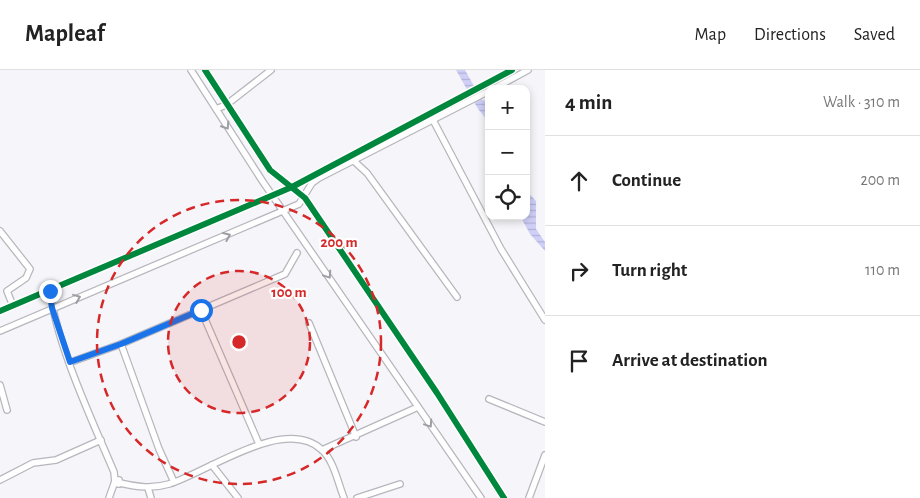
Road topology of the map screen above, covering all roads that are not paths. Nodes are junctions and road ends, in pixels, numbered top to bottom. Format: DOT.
graph roads {
  1 [pos="191,70"];
  2 [pos="205,70"];
  3 [pos="271,70"];
  4 [pos="512,70"];
  5 [pos="528,70"];
  6 [pos="500,85"];
  7 [pos="485,93"];
  8 [pos="468,97"];
  9 [pos="226,105"];
  10 [pos="216,109"];
  11 [pos="434,120"];
  12 [pos="355,162"];
  13 [pos="292,186"];
  14 [pos="273,195"];
  15 [pos="305,198"];
  16 [pos="284,211"];
  17 [pos="0,231"];
  18 [pos="297,253"];
  19 [pos="50,291"];
  20 [pos="457,297"];
  21 [pos="13,306"];
  22 [pos="52,308"];
  23 [pos="201,310"];
  24 [pos="0,311"];
  25 [pos="545,320"];
  26 [pos="309,323"];
  27 [pos="0,331"];
  28 [pos="121,344"];
  29 [pos="70,362"];
  30 [pos="0,385"];
  31 [pos="488,399"];
  32 [pos="418,407"];
  33 [pos="6,410"];
  34 [pos="545,422"];
  35 [pos="356,437"];
  36 [pos="101,440"];
  37 [pos="260,444"];
  38 [pos="322,450"];
  39 [pos="545,455"];
  40 [pos="212,466"];
  41 [pos="0,480"];
  42 [pos="117,481"];
  43 [pos="174,482"];
  44 [pos="400,484"];
  45 [pos="148,488"];
  46 [pos="110,496"];
  47 [pos="151,498"];
  48 [pos="238,498"];
  49 [pos="344,498"];
  50 [pos="356,498"];
  51 [pos="481,498"];
  52 [pos="504,498"];
  53 [pos="529,498"];
  1 -- 10 [label="street"];
  2 -- 9 [label="street"];
  3 -- 9 [label="street"];
  4 -- 8 [label="street"];
  5 -- 6 [label="street"];
  7 -- 8 [label="street"];
  8 -- 11 [label="street"];
  8 -- 13 [label="street"];
  9 -- 10 [label="street"];
  9 -- 13 [label="street"];
  10 -- 14 [label="street, one-way"];
  11 -- 12 [label="street"];
  11 -- 25 [label="street"];
  12 -- 15 [label="street"];
  12 -- 20 [label="street"];
  13 -- 14 [label="street"];
  13 -- 15 [label="street"];
  14 -- 16 [label="street"];
  14 -- 19 [label="street"];
  15 -- 16 [label="street"];
  15 -- 52 [label="street"];
  22 -- 16 [label="street, one-way"];
  16 -- 32 [label="street, one-way"];
  17 -- 21 [label="street"];
  18 -- 23 [label="street"];
  19 -- 21 [label="street"];
  19 -- 22 [label="street"];
  21 -- 24 [label="street"];
  22 -- 27 [label="street"];
  22 -- 29 [label="street"];
  23 -- 28 [label="street"];
  23 -- 37 [label="street"];
  26 -- 35 [label="street"];
  28 -- 29 [label="street"];
  28 -- 43 [label="street"];
  29 -- 36 [label="street"];
  30 -- 33 [label="street"];
  31 -- 34 [label="street"];
  32 -- 35 [label="street"];
  32 -- 51 [label="street, one-way"];
  35 -- 38 [label="street"];
  36 -- 41 [label="street"];
  36 -- 42 [label="street"];
  37 -- 38 [label="street"];
  37 -- 40 [label="street"];
  38 -- 49 [label="street"];
  39 -- 53 [label="street"];
  40 -- 43 [label="street"];
  40 -- 48 [label="street"];
  42 -- 45 [label="street"];
  42 -- 46 [label="street"];
  43 -- 45 [label="street"];
  44 -- 50 [label="street"];
  45 -- 47 [label="street"];
}
